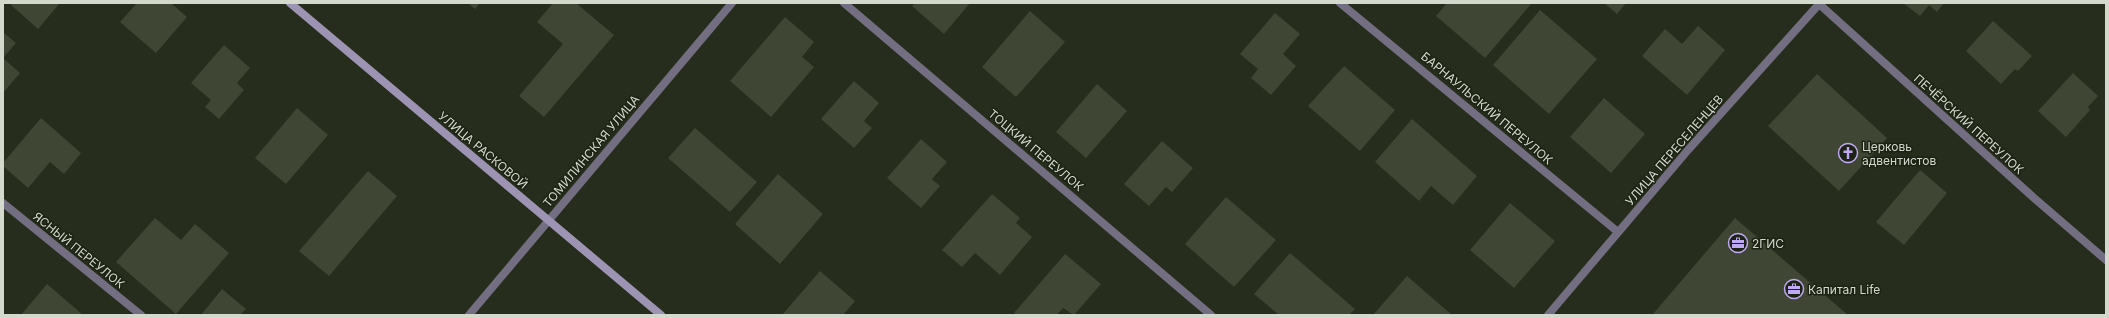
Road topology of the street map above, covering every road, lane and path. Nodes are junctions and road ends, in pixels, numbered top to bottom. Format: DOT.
graph roads {
  1 [pos="290,3"];
  2 [pos="732,3"];
  3 [pos="844,3"];
  4 [pos="1340,3"];
  5 [pos="1819,3"];
  6 [pos="3,203"];
  7 [pos="548,220"];
  8 [pos="1618,232"];
  9 [pos="2106,260"];
  10 [pos="141,315"];
  11 [pos="469,315"];
  12 [pos="661,315"];
  13 [pos="1211,315"];
  14 [pos="1548,315"];
  1 -- 7 [label="street, УЛИЦА РАСКОВОЙ"];
  2 -- 7 [label="street, ТОМИЛИНСКАЯ УЛИЦА"];
  3 -- 13 [label="street, ТОЦКИЙ ПЕРЕУЛОК"];
  4 -- 8 [label="street, БАРНАУЛЬСКИЙ ПЕРЕУЛОК"];
  5 -- 8 [label="street, УЛИЦА ПЕРЕСЕЛЕНЦЕВ"];
  5 -- 9 [label="street, ПЕЧЁРСКИЙ ПЕРЕУЛОК"];
  6 -- 10 [label="street, ЯСНЫЙ ПЕРЕУЛОК"];
  7 -- 11 [label="street, ТОМИЛИНСКАЯ УЛИЦА"];
  7 -- 12 [label="street, УЛИЦА РАСКОВОЙ"];
  8 -- 14 [label="street, УЛИЦА ПЕРЕСЕЛЕНЦЕВ"];
}
